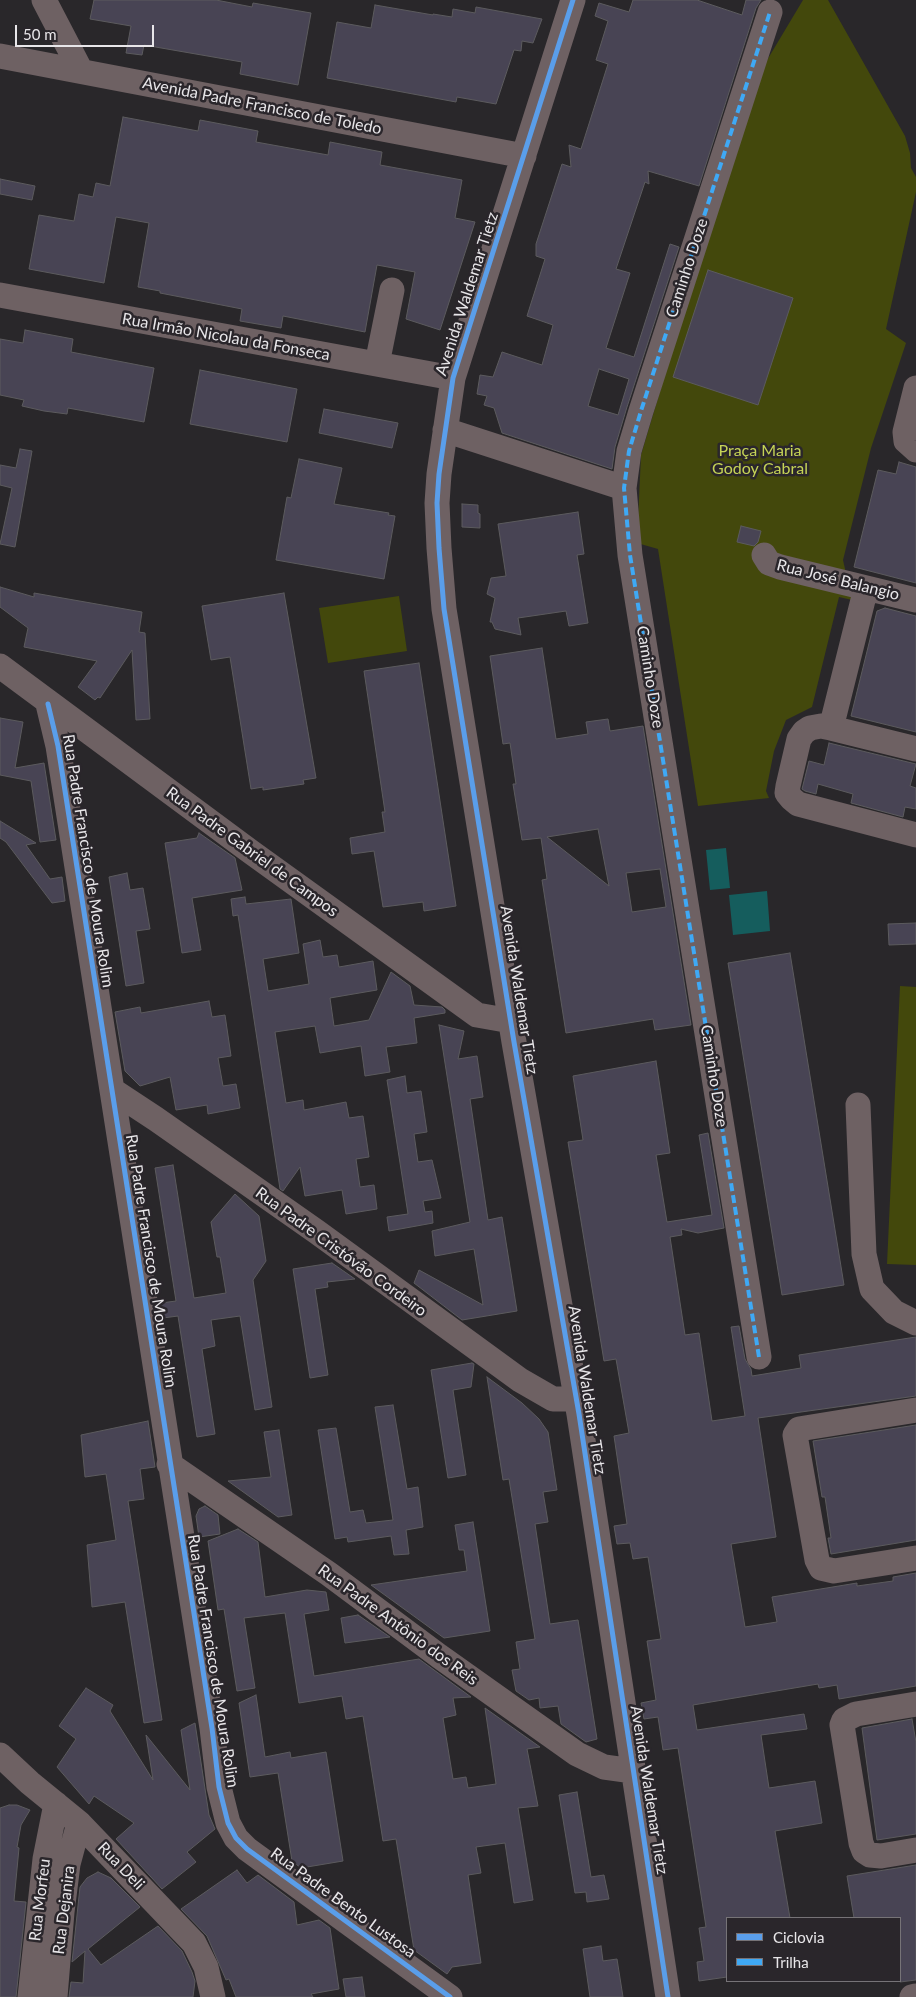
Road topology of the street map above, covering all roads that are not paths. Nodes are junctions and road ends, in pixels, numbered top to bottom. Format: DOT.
graph roads {
  1 [pos="44,0"];
  2 [pos="573,0"];
  3 [pos="770,12"];
  4 [pos="0,56"];
  5 [pos="81,71"];
  6 [pos="524,156"];
  7 [pos="392,290"];
  8 [pos="0,295"];
  9 [pos="377,364"];
  10 [pos="453,378"];
  11 [pos="916,388"];
  12 [pos="445,430"];
  13 [pos="916,450"];
  14 [pos="624,488"];
  15 [pos="764,555"];
  16 [pos="866,588"];
  17 [pos="916,600"];
  18 [pos="0,666"];
  19 [pos="48,704"];
  20 [pos="831,728"];
  21 [pos="916,749"];
  22 [pos="916,835"];
  23 [pos="511,1021"];
  24 [pos="112,1090"];
  25 [pos="858,1105"];
  26 [pos="916,1324"];
  27 [pos="759,1357"];
  28 [pos="576,1398"];
  29 [pos="916,1410"];
  30 [pos="169,1464"];
  31 [pos="916,1558"];
  32 [pos="916,1704"];
  33 [pos="3,1762"];
  34 [pos="633,1771"];
  35 [pos="56,1804"];
  36 [pos="228,1822"];
  37 [pos="79,1823"];
  38 [pos="916,1850"];
  39 [pos="30,1997"];
  40 [pos="54,1997"];
  41 [pos="213,1997"];
  42 [pos="450,1997"];
  43 [pos="668,1997"];
  1 -- 5 [label="street"];
  2 -- 6 [label="street, Avenida Waldemar Tietz"];
  3 -- 14 [label="street, Caminho Doze"];
  4 -- 5 [label="street, Avenida Padre Francisco de Toledo"];
  5 -- 6 [label="street, Avenida Padre Francisco de Toledo"];
  6 -- 10 [label="street, Avenida Waldemar Tietz"];
  7 -- 9 [label="street"];
  8 -- 9 [label="street, Rua Irmão Nicolau da Fonseca"];
  9 -- 10 [label="street, Rua Irmão Nicolau da Fonseca"];
  10 -- 12 [label="street, Avenida Waldemar Tietz"];
  11 -- 13 [label="street"];
  12 -- 14 [label="street"];
  12 -- 23 [label="street, Avenida Waldemar Tietz"];
  14 -- 27 [label="street, Caminho Doze"];
  15 -- 16 [label="street, Rua José Balangio"];
  16 -- 17 [label="street, Rua José Balangio"];
  16 -- 20 [label="street"];
  18 -- 19 [label="street, Rua Padre Gabriel de Campos"];
  19 -- 23 [label="street, Rua Padre Gabriel de Campos"];
  19 -- 24 [label="street, Rua Padre Francisco de Moura Rolim"];
  20 -- 21 [label="street"];
  20 -- 22 [label="street"];
  23 -- 28 [label="street, Avenida Waldemar Tietz"];
  24 -- 28 [label="street, Rua Padre Cristóvão Cordeiro"];
  24 -- 30 [label="street, Rua Padre Francisco de Moura Rolim"];
  25 -- 26 [label="street"];
  28 -- 34 [label="street, Avenida Waldemar Tietz"];
  29 -- 31 [label="street"];
  30 -- 34 [label="street, Rua Padre Antônio dos Reis"];
  30 -- 36 [label="street, Rua Padre Francisco de Moura Rolim"];
  32 -- 38 [label="street"];
  33 -- 35 [label="street, Rua Deli"];
  34 -- 43 [label="street, Avenida Waldemar Tietz"];
  35 -- 37 [label="street, Rua Deli"];
  35 -- 39 [label="street, Rua Morfeu"];
  36 -- 42 [label="street, Rua Padre Bento Lustosa"];
  37 -- 40 [label="street, Rua Dejanira"];
  37 -- 41 [label="street, Rua Deli"];
}
